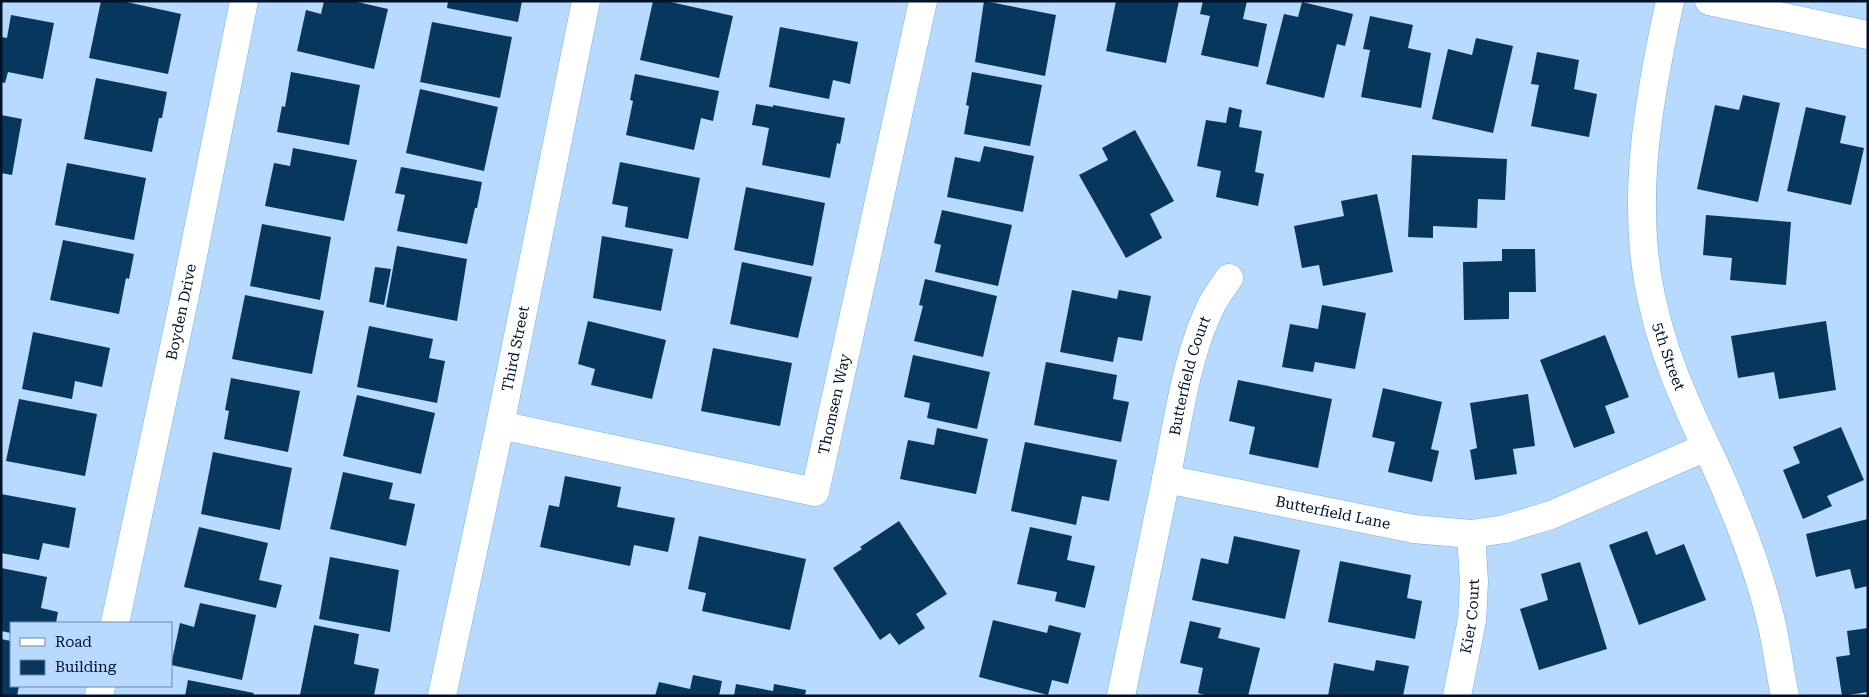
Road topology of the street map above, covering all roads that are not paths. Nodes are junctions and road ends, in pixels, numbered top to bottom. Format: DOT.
graph roads {
  1 [pos="244,1"];
  2 [pos="586,1"];
  3 [pos="923,1"];
  4 [pos="1670,1"];
  5 [pos="1709,1"];
  6 [pos="1868,35"];
  7 [pos="1229,278"];
  8 [pos="500,424"];
  9 [pos="1706,447"];
  10 [pos="1166,479"];
  11 [pos="1471,534"];
  12 [pos="114,622"];
  13 [pos="442,696"];
  14 [pos="1121,696"];
  15 [pos="1457,696"];
  16 [pos="1785,696"];
  1 -- 12 [label="street, Boyden Drive"];
  2 -- 8 [label="street, Third Street"];
  3 -- 8 [label="street, Thomsen Way"];
  4 -- 9 [label="street, 5th Street"];
  5 -- 6 [label="street"];
  7 -- 10 [label="street, Butterfield Court"];
  8 -- 13 [label="street, Third Street"];
  9 -- 11 [label="street, Butterfield Lane"];
  9 -- 16 [label="street, 5th Street"];
  10 -- 11 [label="street, Butterfield Lane"];
  10 -- 14 [label="street"];
  11 -- 15 [label="street, Kier Court"];
}
